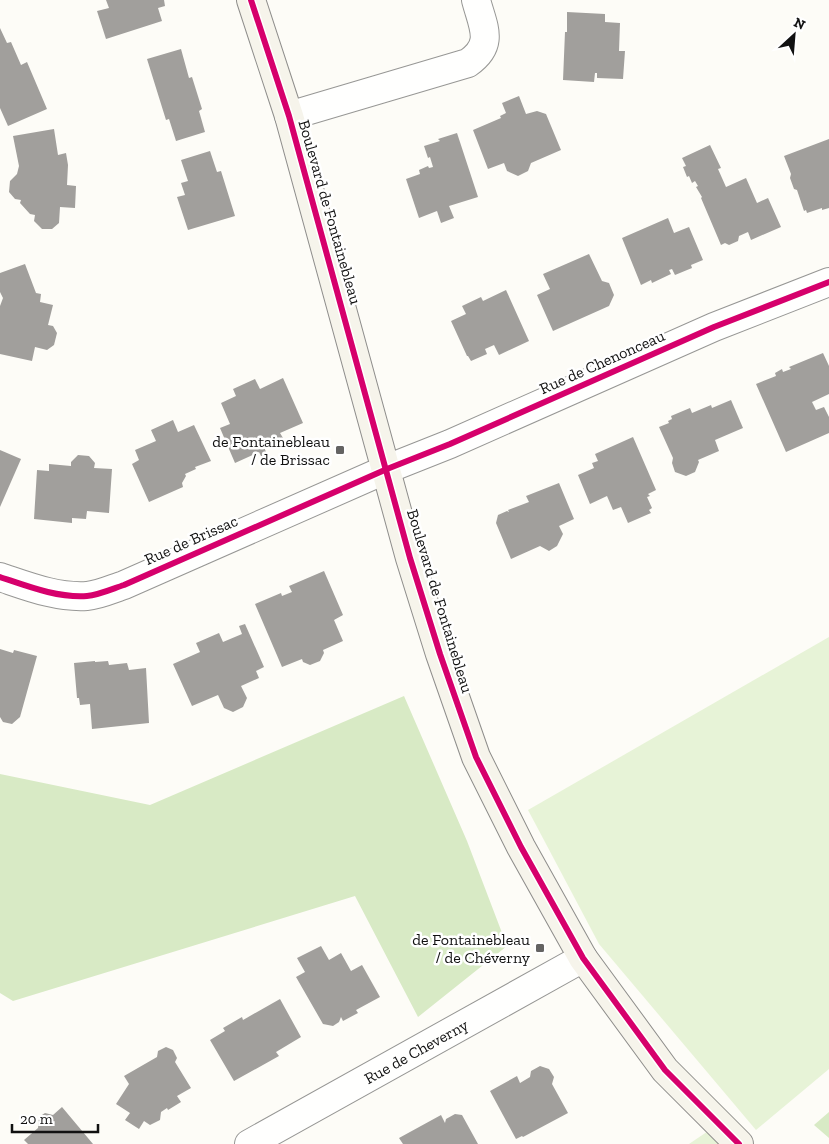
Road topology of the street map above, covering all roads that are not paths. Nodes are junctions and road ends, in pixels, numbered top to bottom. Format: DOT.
graph roads {
  1 [pos="251,0"];
  2 [pos="476,0"];
  3 [pos="289,116"];
  4 [pos="829,282"];
  5 [pos="387,469"];
  6 [pos="0,577"];
  7 [pos="584,958"];
  8 [pos="249,1144"];
  9 [pos="739,1144"];
  1 -- 3 [label="street, Boulevard de Fontainebleau"];
  2 -- 3 [label="street, Boulevard de Fontainebleau"];
  3 -- 5 [label="street, Boulevard de Fontainebleau"];
  4 -- 5 [label="street, Rue de Chenonceau"];
  5 -- 6 [label="street, Rue de Brissac"];
  5 -- 7 [label="street, Boulevard de Fontainebleau"];
  7 -- 8 [label="street, Rue de Cheverny"];
  7 -- 9 [label="street, Boulevard de Fontainebleau"];
}
